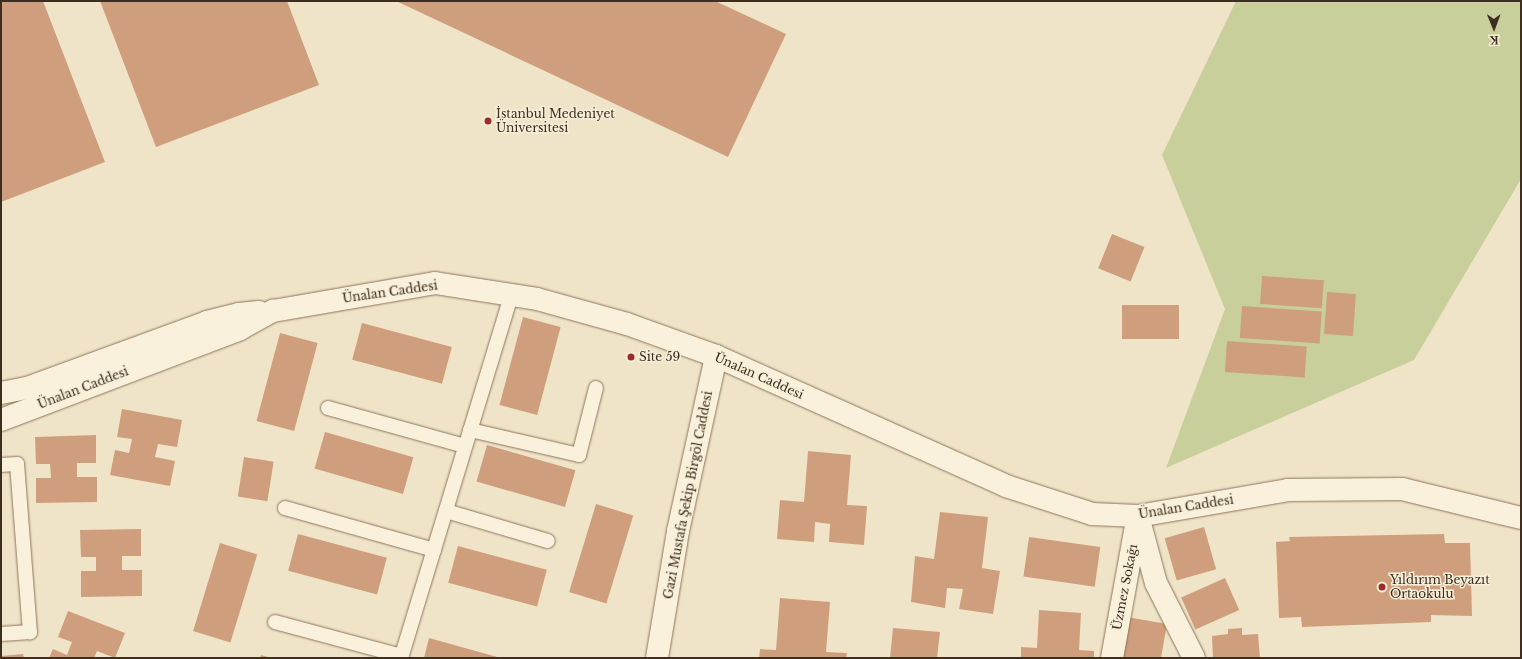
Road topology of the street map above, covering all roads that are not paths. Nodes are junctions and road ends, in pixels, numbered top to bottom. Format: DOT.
graph roads {
  1 [pos="511,295"];
  2 [pos="273,311"];
  3 [pos="716,356"];
  4 [pos="596,388"];
  5 [pos="1,393"];
  6 [pos="328,408"];
  7 [pos="1,420"];
  8 [pos="470,430"];
  9 [pos="465,446"];
  10 [pos="1,465"];
  11 [pos="286,508"];
  12 [pos="446,511"];
  13 [pos="1138,516"];
  14 [pos="1521,518"];
  15 [pos="548,540"];
  16 [pos="434,550"];
  17 [pos="275,622"];
  18 [pos="1,634"];
  19 [pos="401,657"];
  20 [pos="657,658"];
  21 [pos="1112,658"];
  22 [pos="1194,658"];
  1 -- 2 [label="street, Ünalan Caddesi"];
  1 -- 3 [label="street, Ünalan Caddesi"];
  1 -- 8 [label="lane"];
  2 -- 5 [label="street"];
  2 -- 7 [label="street, Ünalan Caddesi"];
  3 -- 13 [label="street, Ünalan Caddesi"];
  3 -- 20 [label="street, Gazi Mustafa Şekip Birgöl Caddesi"];
  4 -- 8 [label="lane"];
  6 -- 9 [label="lane"];
  8 -- 9 [label="lane"];
  9 -- 12 [label="lane"];
  10 -- 18 [label="lane"];
  11 -- 16 [label="lane"];
  12 -- 15 [label="lane"];
  12 -- 16 [label="lane"];
  13 -- 14 [label="street, Ünalan Caddesi"];
  13 -- 21 [label="street, Üzmez Sokağı"];
  13 -- 22 [label="street"];
  16 -- 19 [label="lane"];
  17 -- 19 [label="lane"];
}
